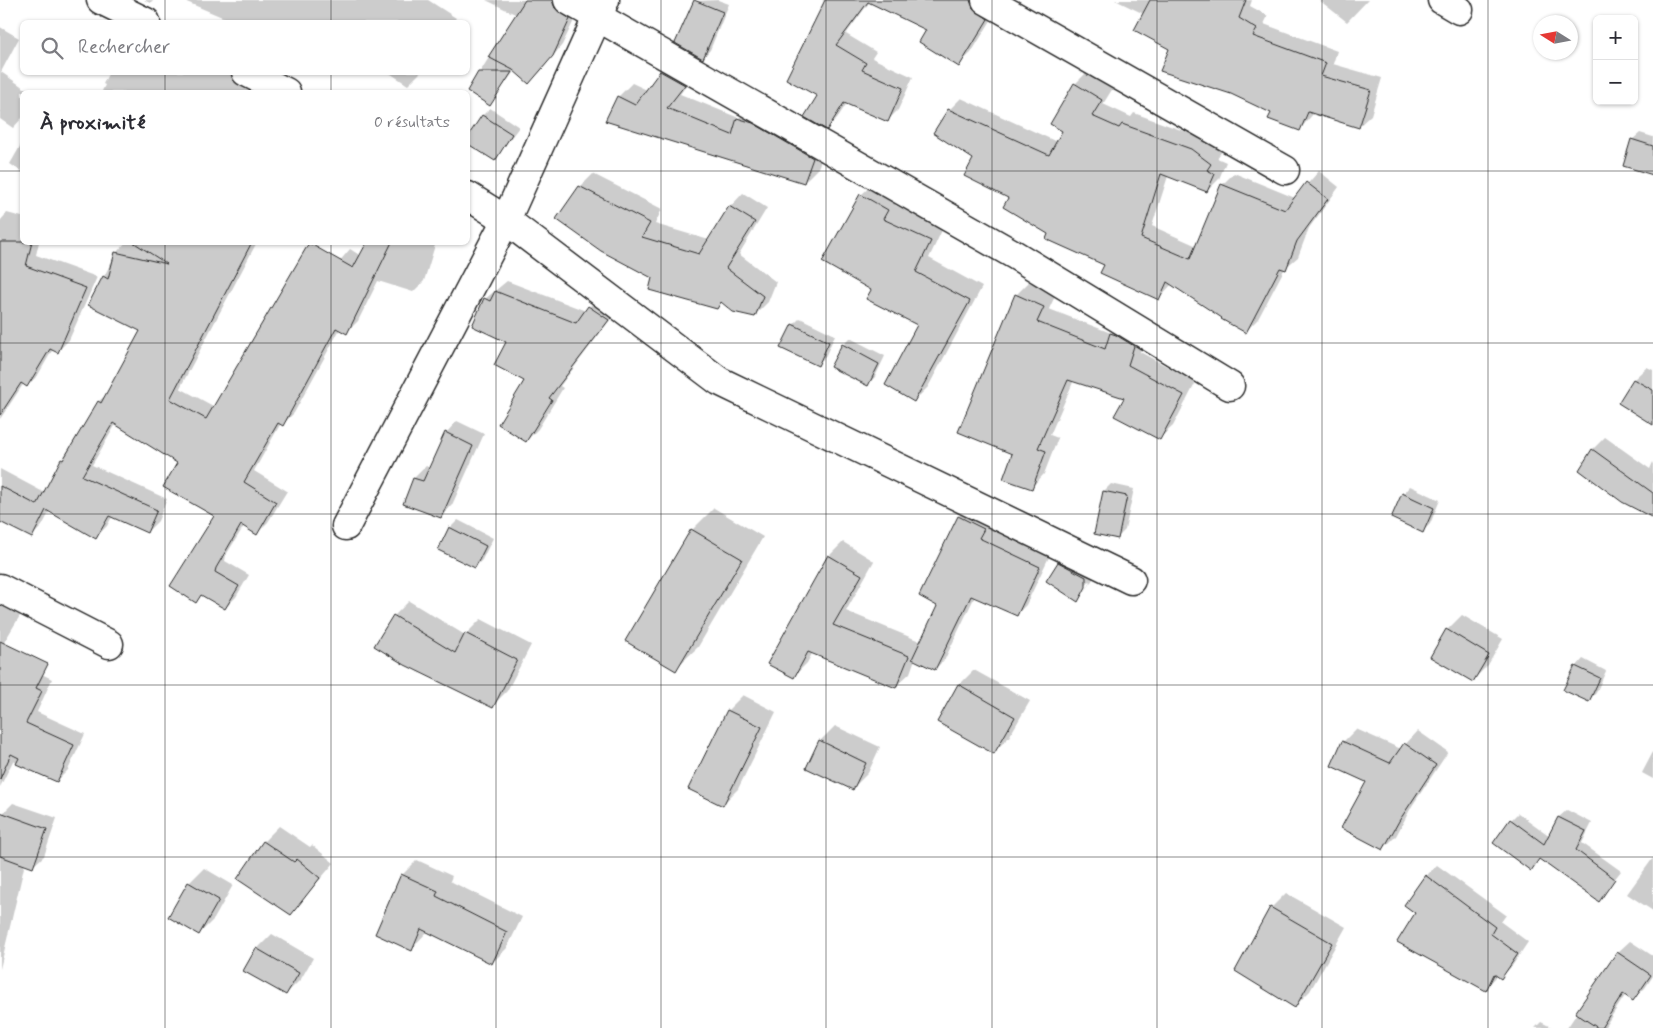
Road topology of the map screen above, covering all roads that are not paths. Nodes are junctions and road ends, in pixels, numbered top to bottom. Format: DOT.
graph roads {
  1 [pos="101,0"];
  2 [pos="568,0"];
  3 [pos="986,0"];
  4 [pos="601,7"];
  5 [pos="142,20"];
  6 [pos="252,75"];
  7 [pos="282,90"];
  8 [pos="1285,170"];
  9 [pos="470,197"];
  10 [pos="506,220"];
  11 [pos="1230,386"];
  12 [pos="346,526"];
  13 [pos="1131,580"];
  14 [pos="0,588"];
  15 [pos="109,644"];
  1 -- 5 [label="street"];
  2 -- 4 [label="street"];
  3 -- 8 [label="street"];
  4 -- 10 [label="street"];
  4 -- 11 [label="street"];
  6 -- 7 [label="street"];
  9 -- 10 [label="street"];
  10 -- 12 [label="street"];
  10 -- 13 [label="street"];
  14 -- 15 [label="street"];
}
